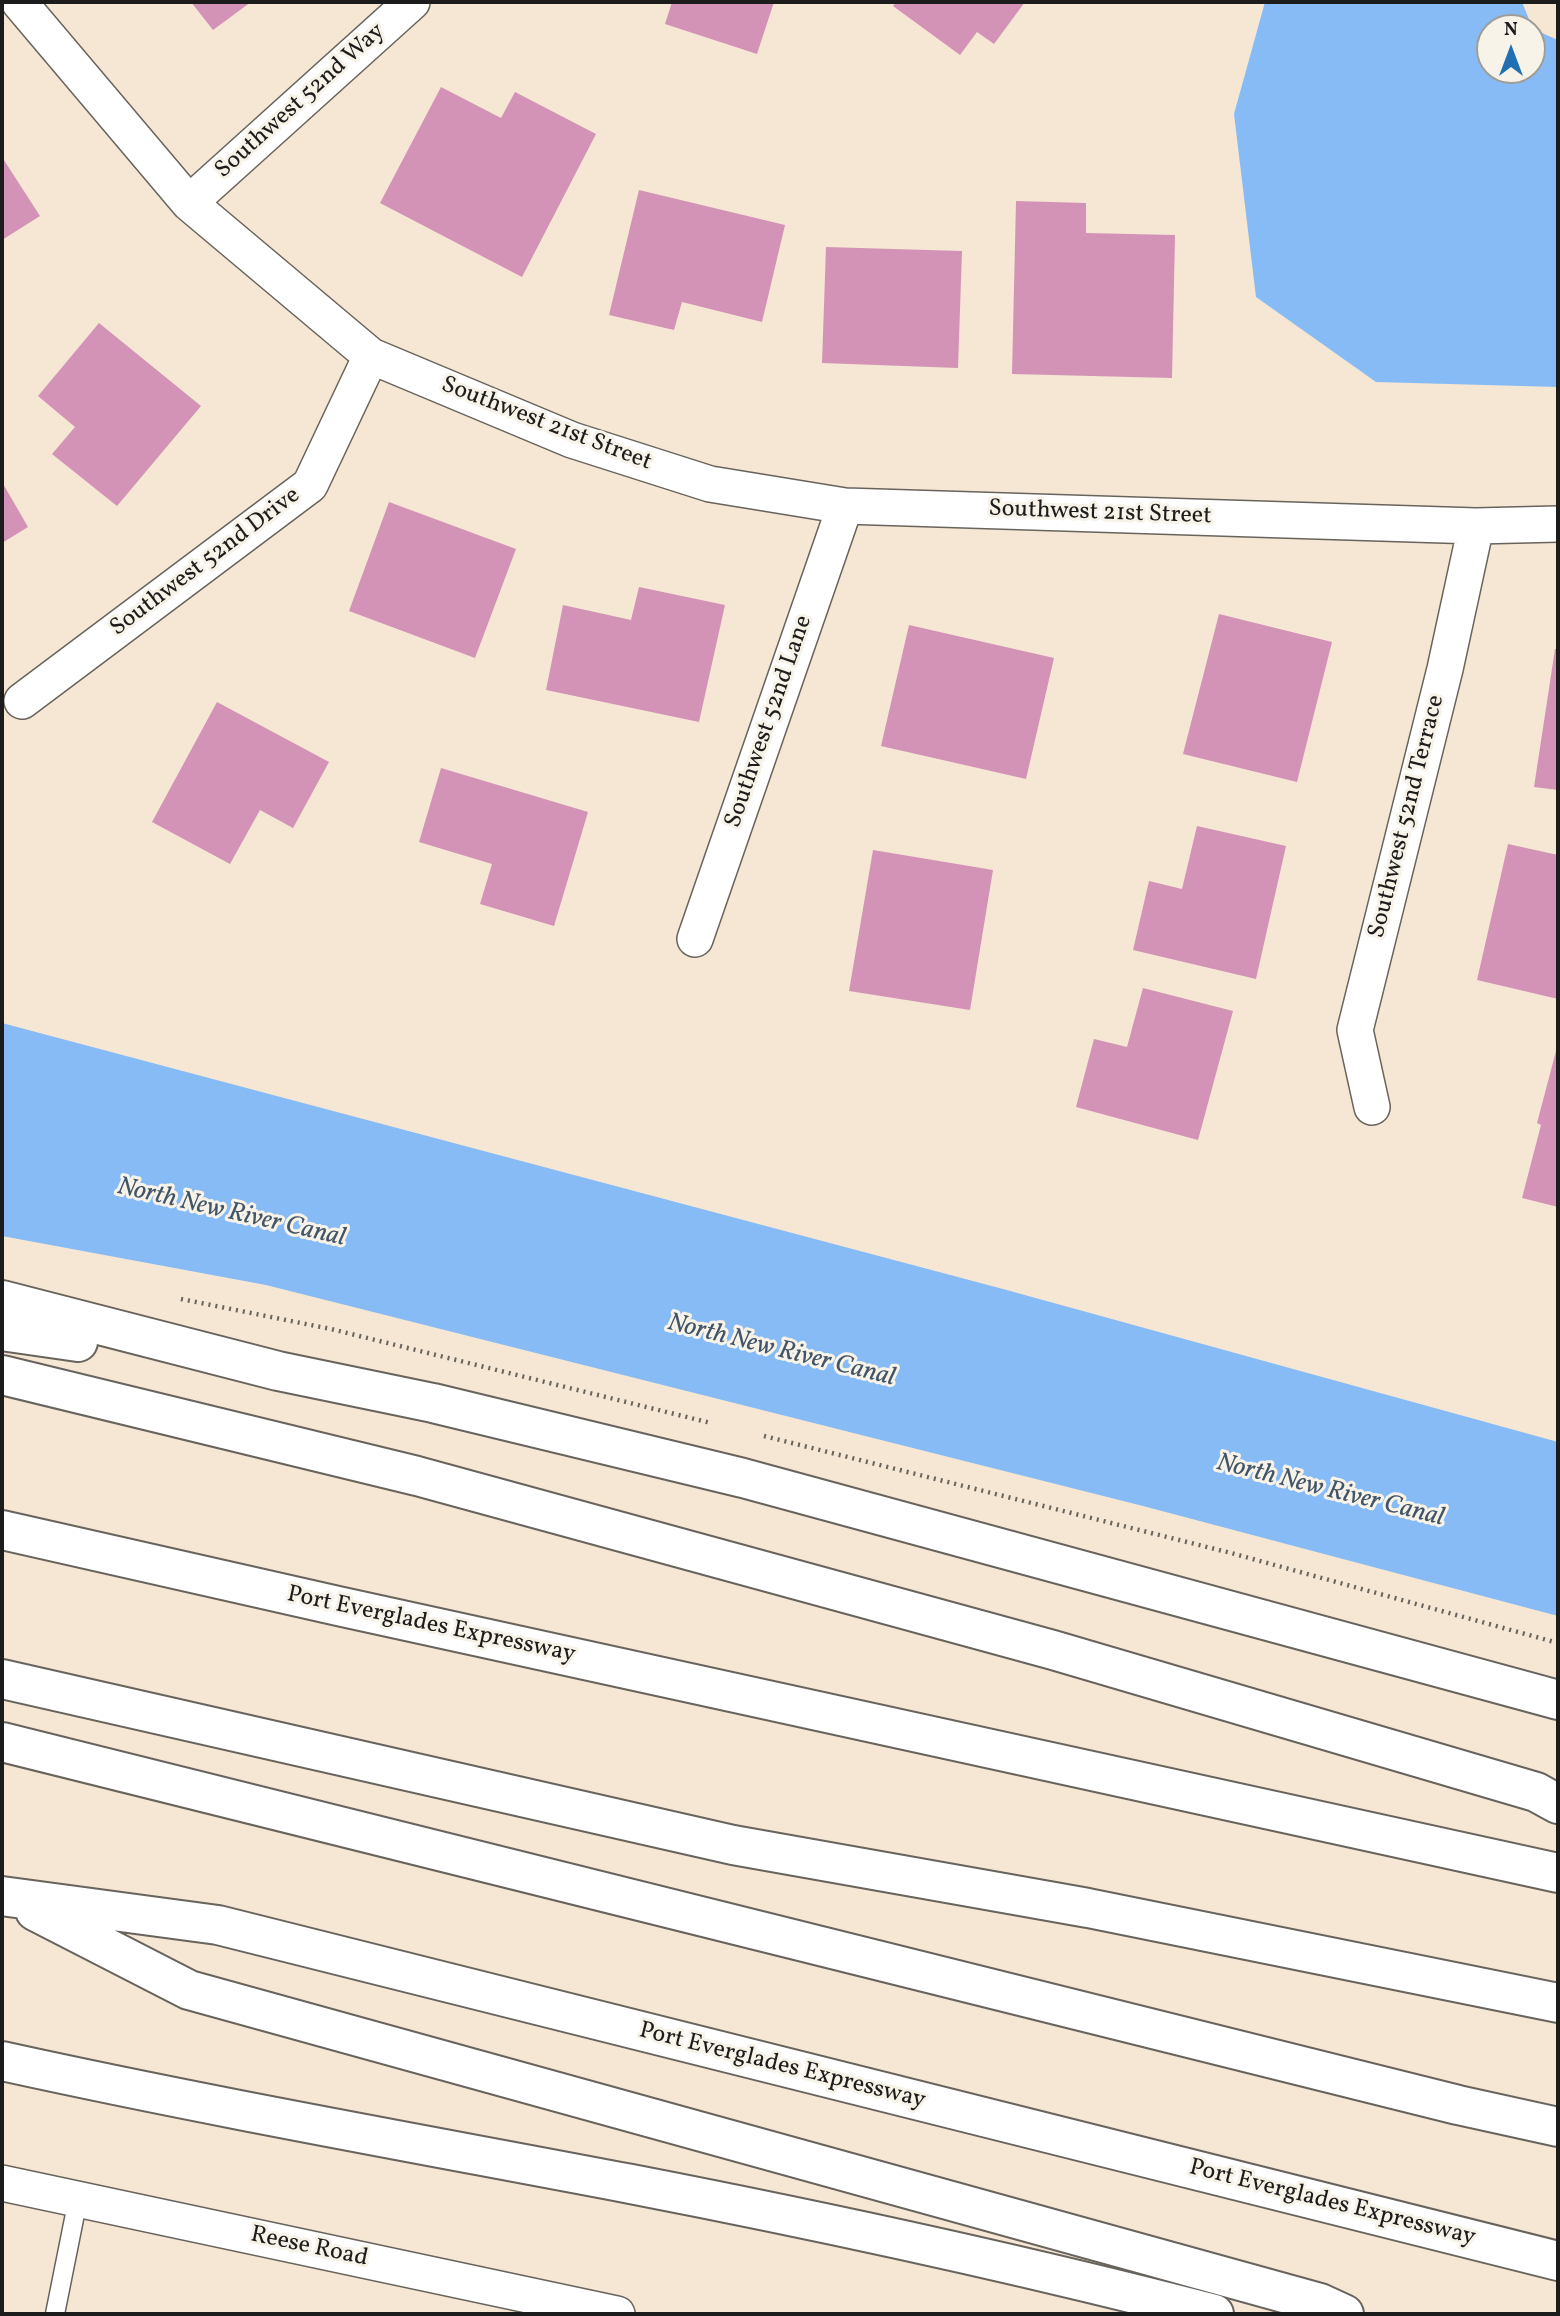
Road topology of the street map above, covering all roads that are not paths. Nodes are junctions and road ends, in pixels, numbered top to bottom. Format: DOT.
graph roads {
  1 [pos="19,2"];
  2 [pos="412,2"];
  3 [pos="189,203"];
  4 [pos="371,356"];
  5 [pos="845,506"];
  6 [pos="1558,524"];
  7 [pos="1476,526"];
  8 [pos="22,701"];
  9 [pos="695,939"];
  10 [pos="1372,1107"];
  11 [pos="2,1300"];
  12 [pos="2,1331"];
  13 [pos="278,1371"];
  14 [pos="2,1375"];
  15 [pos="2,1530"];
  16 [pos="2,1679"];
  17 [pos="1558,1700"];
  18 [pos="2,1742"];
  19 [pos="1558,1804"];
  20 [pos="1558,1873"];
  21 [pos="5,1896"];
  22 [pos="1558,2003"];
  23 [pos="2,2061"];
  24 [pos="1458,2105"];
  25 [pos="1558,2127"];
  26 [pos="1558,2134"];
  27 [pos="2,2183"];
  28 [pos="78,2199"];
  29 [pos="1558,2261"];
  30 [pos="55,2314"];
  31 [pos="617,2314"];
  32 [pos="1214,2314"];
  33 [pos="1344,2314"];
  1 -- 3 [label="street, Southwest 21st Street"];
  2 -- 3 [label="street, Southwest 52nd Way"];
  3 -- 4 [label="street, Southwest 21st Street"];
  4 -- 5 [label="street, Southwest 21st Street"];
  4 -- 8 [label="street, Southwest 52nd Drive"];
  5 -- 7 [label="street, Southwest 21st Street"];
  5 -- 9 [label="street, Southwest 52nd Lane"];
  6 -- 7 [label="street, Southwest 21st Street"];
  7 -- 10 [label="street, Southwest 52nd Terrace"];
  11 -- 13 [label="main road"];
  12 -- 13 [label="main road"];
  13 -- 17 [label="main road"];
  14 -- 19 [label="main road"];
  15 -- 20 [label="main road, Port Everglades Expressway"];
  16 -- 22 [label="main road"];
  18 -- 24 [label="main road"];
  21 -- 29 [label="main road, Port Everglades Expressway"];
  21 -- 33 [label="main road"];
  23 -- 32 [label="main road"];
  24 -- 25 [label="main road"];
  24 -- 26 [label="main road"];
  27 -- 28 [label="street, Reese Road"];
  28 -- 30 [label="lane"];
  28 -- 31 [label="street, Reese Road"];
}
